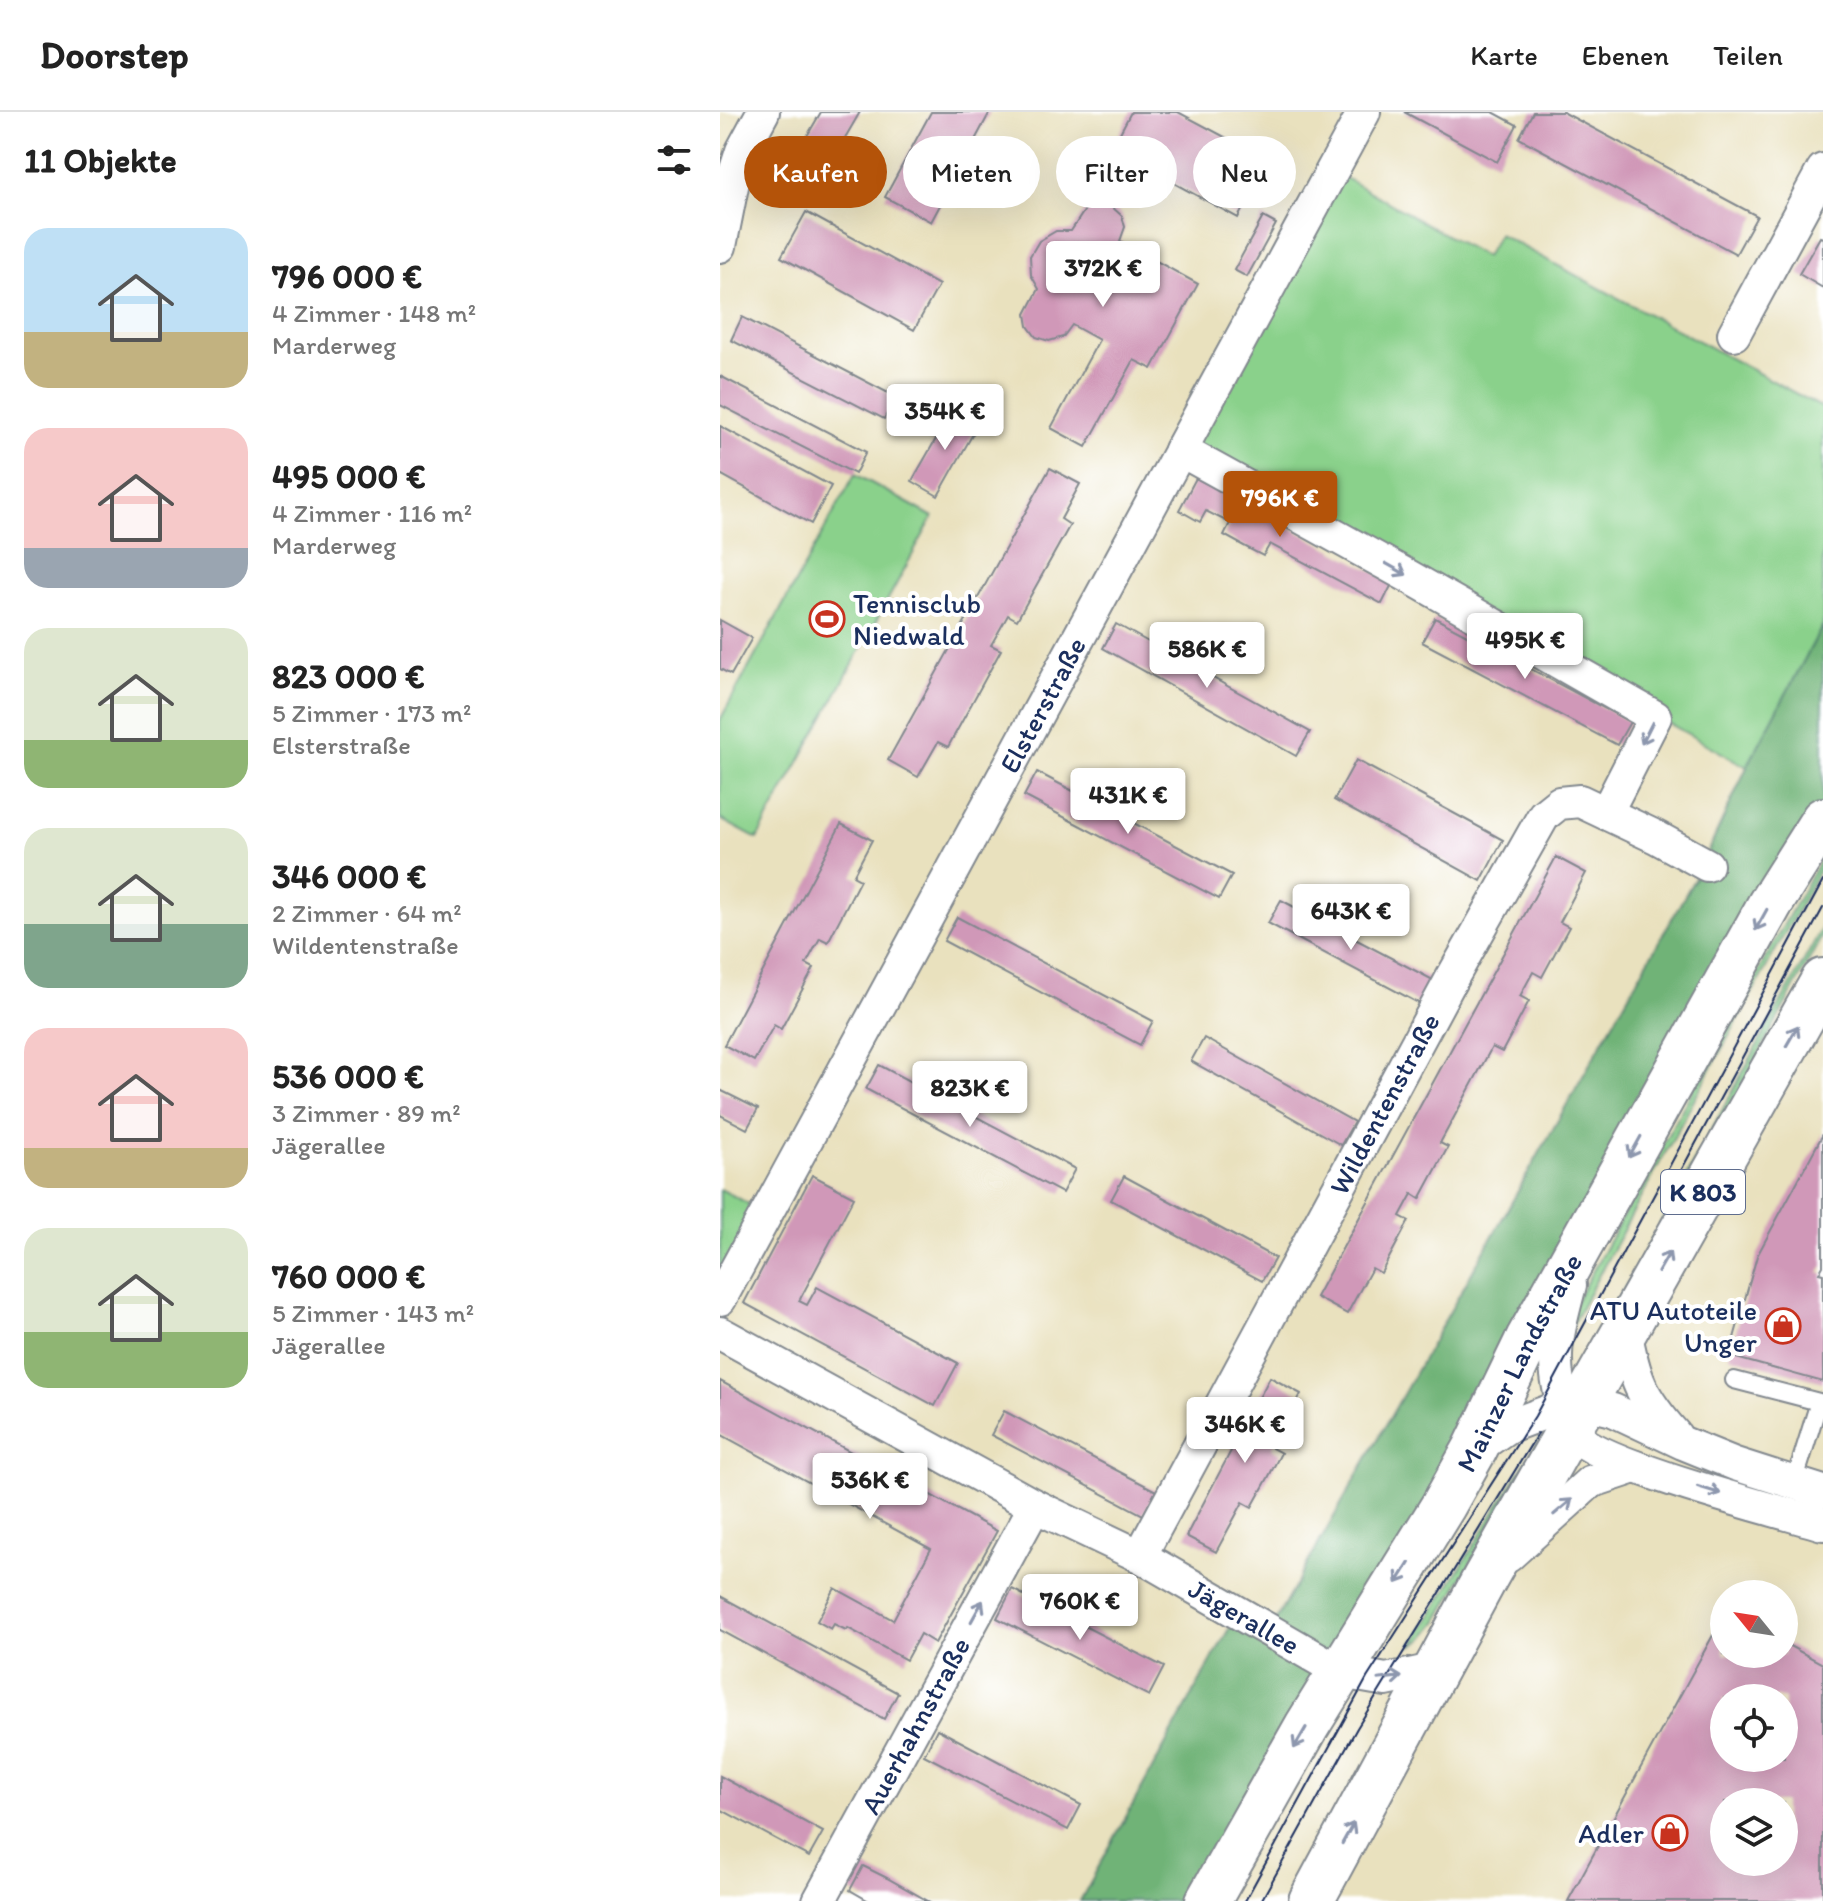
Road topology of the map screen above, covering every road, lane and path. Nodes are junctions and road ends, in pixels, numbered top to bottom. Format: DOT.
graph roads {
  1 [pos="763,112"];
  2 [pos="1364,112"];
  3 [pos="1823,170"];
  4 [pos="720,246"];
  5 [pos="1734,334"];
  6 [pos="1180,450"];
  7 [pos="1606,813"];
  8 [pos="1823,820"];
  9 [pos="1707,865"];
  10 [pos="1823,981"];
  11 [pos="1580,1247"];
  12 [pos="720,1299"];
  13 [pos="1625,1329"];
  14 [pos="720,1333"];
  15 [pos="1734,1380"];
  16 [pos="1821,1403"];
  17 [pos="1572,1413"];
  18 [pos="1683,1443"];
  19 [pos="1475,1449"];
  20 [pos="1635,1467"];
  21 [pos="1808,1488"];
  22 [pos="1035,1506"];
  23 [pos="1823,1524"];
  24 [pos="1140,1556"];
  25 [pos="1485,1578"];
  26 [pos="1438,1669"];
  27 [pos="1341,1672"];
  28 [pos="819,1901"];
  29 [pos="1208,1901"];
  30 [pos="1311,1901"];
  1 -- 4 [label="street"];
  2 -- 6 [label="street, Elsterstraße"];
  3 -- 5 [label="street"];
  6 -- 7 [label="street, one-way"];
  6 -- 12 [label="street, Elsterstraße"];
  7 -- 9 [label="street, Wildentenstraße"];
  7 -- 24 [label="street, Wildentenstraße"];
  8 -- 11 [label="main road, Mainzer Landstraße / K 803, one-way"];
  13 -- 10 [label="main road, K 803, one-way"];
  11 -- 17 [label="street"];
  11 -- 19 [label="main road, Mainzer Landstraße / K 803"];
  13 -- 17 [label="main road, K 803"];
  13 -- 18 [label="street"];
  14 -- 22 [label="street, Jägerallee"];
  15 -- 16 [label="lane"];
  16 -- 21 [label="lane"];
  17 -- 18 [label="street"];
  17 -- 19 [label="street"];
  17 -- 20 [label="street"];
  17 -- 25 [label="main road"];
  18 -- 21 [label="street"];
  19 -- 27 [label="main road, Mainzer Landstraße, one-way"];
  20 -- 23 [label="street, one-way"];
  25 -- 20 [label="street, one-way"];
  22 -- 24 [label="street, Jägerallee"];
  28 -- 22 [label="street, Auerhahnstraße, one-way"];
  24 -- 27 [label="street, Jägerallee"];
  25 -- 26 [label="main road"];
  27 -- 26 [label="street, Jägerallee, one-way"];
  30 -- 26 [label="main road, one-way"];
  27 -- 29 [label="main road, Mainzer Landstraße, one-way"];
}
